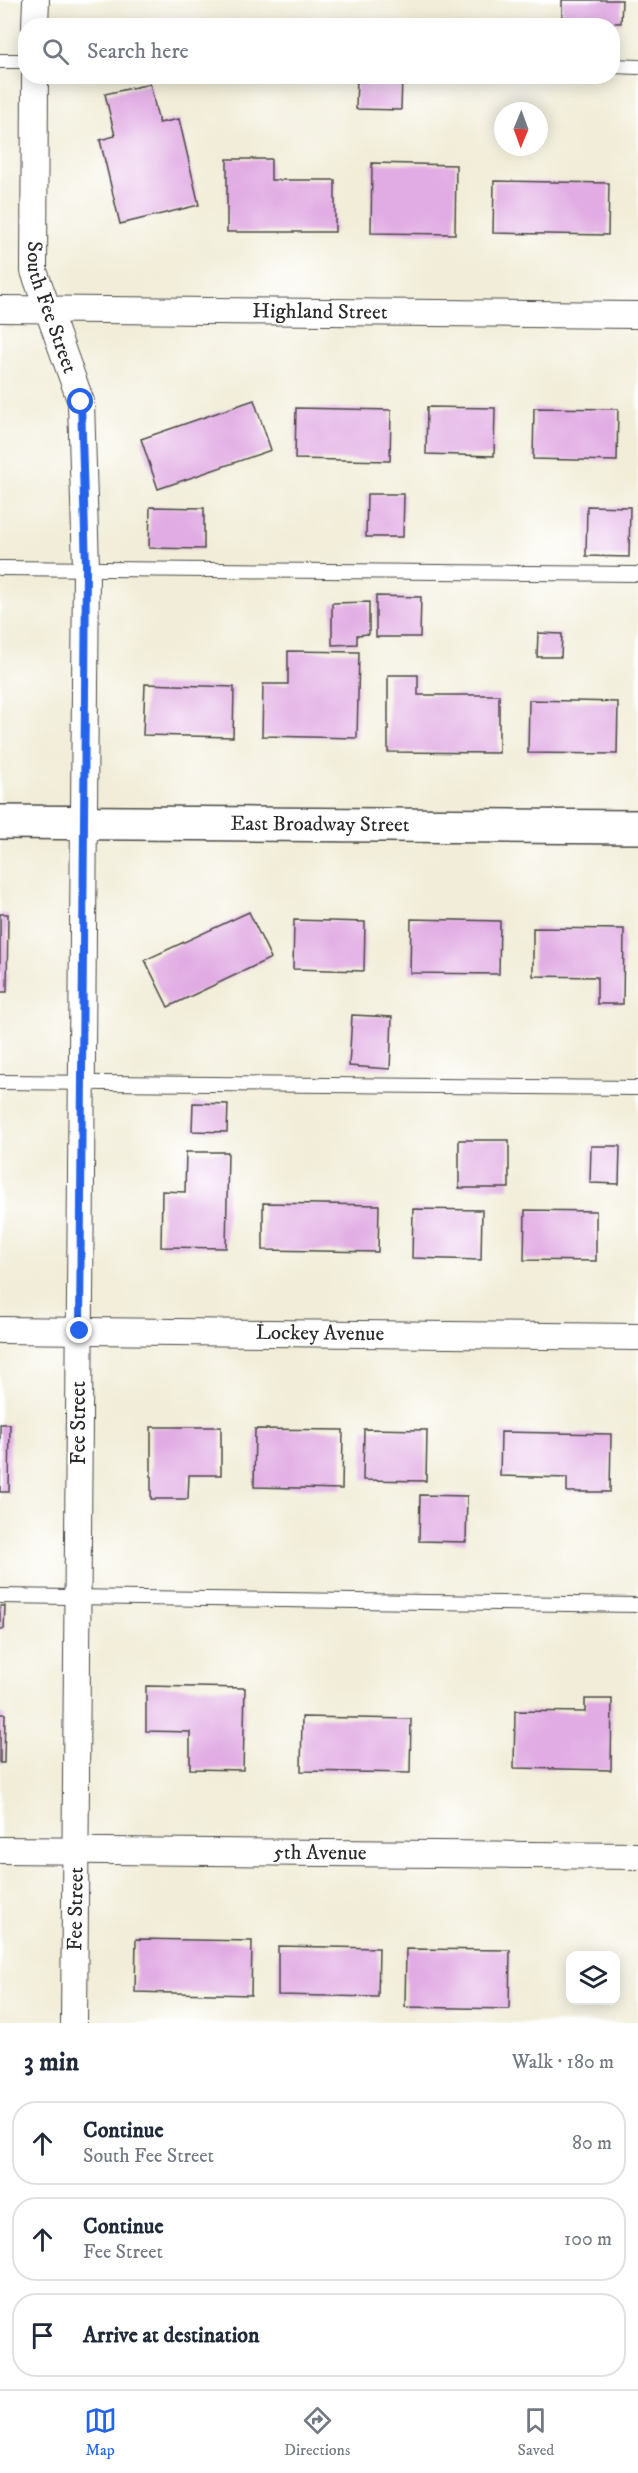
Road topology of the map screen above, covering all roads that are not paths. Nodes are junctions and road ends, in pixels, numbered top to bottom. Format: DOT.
graph roads {
  1 [pos="36,0"];
  2 [pos="35,18"];
  3 [pos="0,61"];
  4 [pos="18,61"];
  5 [pos="620,66"];
  6 [pos="638,67"];
  7 [pos="35,84"];
  8 [pos="0,309"];
  9 [pos="50,309"];
  10 [pos="638,315"];
  11 [pos="86,567"];
  12 [pos="0,568"];
  13 [pos="638,574"];
  14 [pos="0,822"];
  15 [pos="84,823"];
  16 [pos="638,826"];
  17 [pos="0,1082"];
  18 [pos="82,1082"];
  19 [pos="638,1088"];
  20 [pos="0,1330"];
  21 [pos="80,1331"];
  22 [pos="638,1337"];
  23 [pos="0,1596"];
  24 [pos="78,1597"];
  25 [pos="638,1605"];
  26 [pos="0,1850"];
  27 [pos="76,1851"];
  28 [pos="638,1856"];
  29 [pos="74,2023"];
  1 -- 2 [label="street"];
  3 -- 4 [label="lane"];
  5 -- 6 [label="lane"];
  7 -- 9 [label="street, South Fee Street"];
  8 -- 9 [label="street, Highland Street"];
  9 -- 10 [label="street, Highland Street"];
  9 -- 11 [label="street, South Fee Street"];
  11 -- 12 [label="lane"];
  11 -- 13 [label="lane"];
  11 -- 15 [label="street, South Fee Street"];
  14 -- 15 [label="street, East Broadway Street"];
  15 -- 16 [label="street, East Broadway Street"];
  15 -- 18 [label="street, Fee Street"];
  17 -- 18 [label="lane"];
  18 -- 19 [label="lane"];
  18 -- 21 [label="street, Fee Street"];
  20 -- 21 [label="street, Lockey Avenue"];
  21 -- 22 [label="street, Lockey Avenue"];
  21 -- 24 [label="street, Fee Street"];
  23 -- 24 [label="lane"];
  24 -- 25 [label="lane"];
  24 -- 27 [label="street, Fee Street"];
  26 -- 27 [label="street, 5th Avenue"];
  27 -- 28 [label="street, 5th Avenue"];
  27 -- 29 [label="street, Fee Street"];
}
